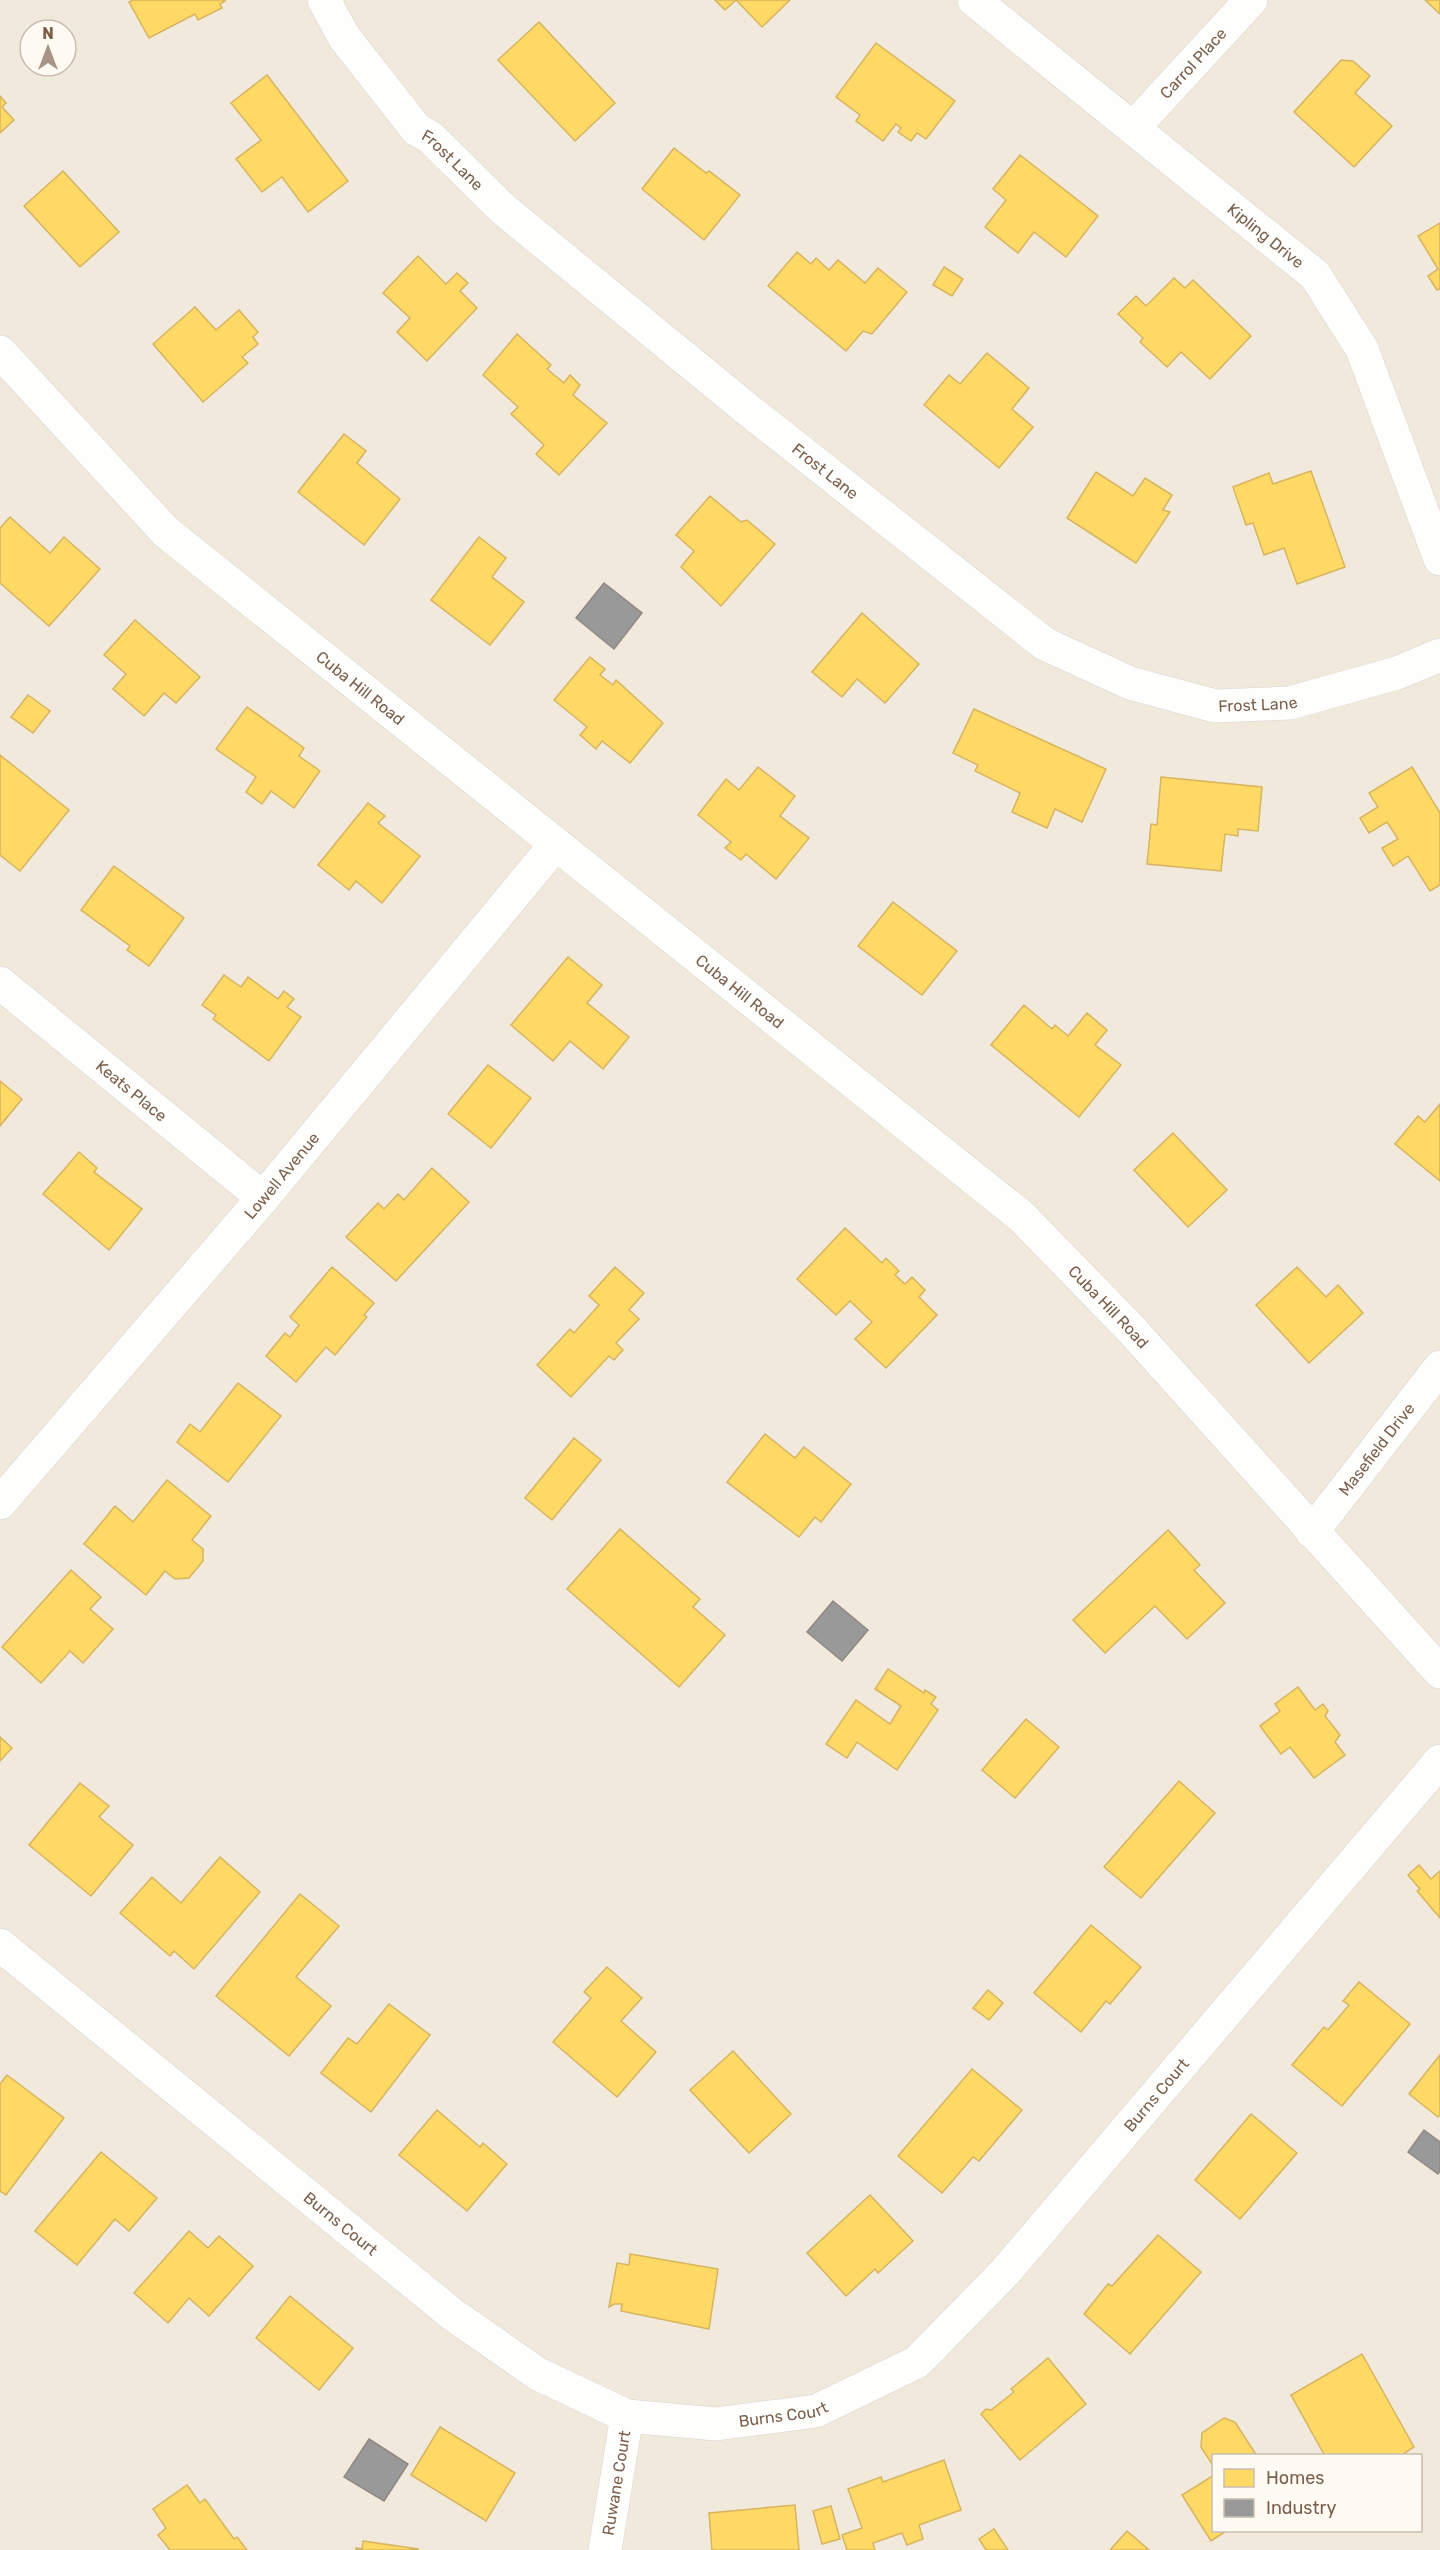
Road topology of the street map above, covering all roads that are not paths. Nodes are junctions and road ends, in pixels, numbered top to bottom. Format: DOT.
graph roads {
  1 [pos="324,0"];
  2 [pos="974,0"];
  3 [pos="1251,0"];
  4 [pos="1134,127"];
  5 [pos="0,352"];
  6 [pos="1440,559"];
  7 [pos="1440,655"];
  8 [pos="556,844"];
  9 [pos="0,983"];
  10 [pos="263,1198"];
  11 [pos="1440,1366"];
  12 [pos="0,1503"];
  13 [pos="1312,1532"];
  14 [pos="1440,1672"];
  15 [pos="1440,1761"];
  16 [pos="0,1946"];
  17 [pos="627,2416"];
  18 [pos="605,2550"];
  1 -- 7 [label="street, Frost Lane"];
  2 -- 4 [label="street, Kipling Drive"];
  3 -- 4 [label="street, Carrol Place"];
  4 -- 6 [label="street, Kipling Drive"];
  5 -- 8 [label="street, Cuba Hill Road"];
  8 -- 10 [label="street, Lowell Avenue"];
  8 -- 13 [label="street, Cuba Hill Road"];
  9 -- 10 [label="street, Keats Place"];
  10 -- 12 [label="street, Lowell Avenue"];
  11 -- 13 [label="street, Masefield Drive"];
  13 -- 14 [label="street, Cuba Hill Road"];
  15 -- 17 [label="street, Burns Court"];
  16 -- 17 [label="street, Burns Court"];
  17 -- 18 [label="street, Ruwane Court"];
}
